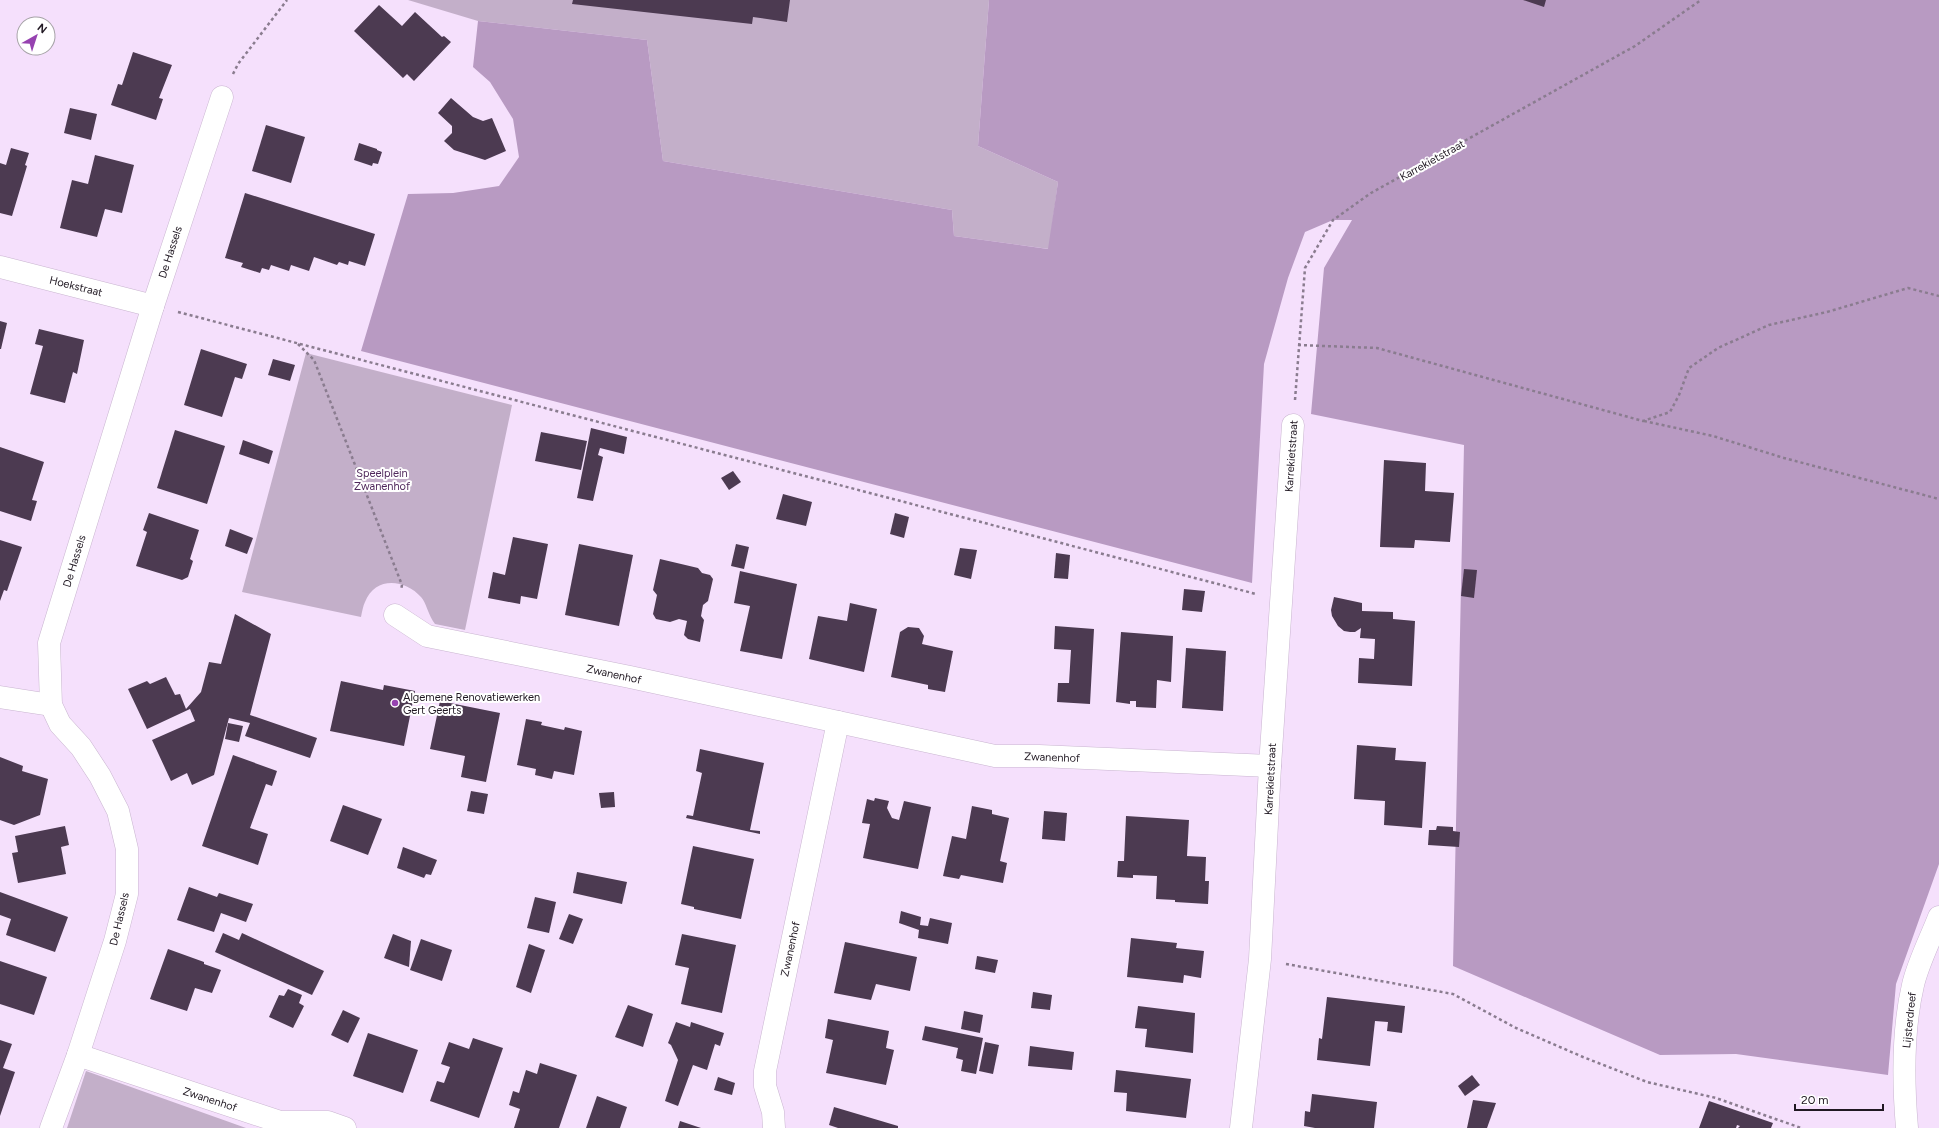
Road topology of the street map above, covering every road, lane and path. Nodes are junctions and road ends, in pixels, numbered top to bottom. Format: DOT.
graph roads {
  1 [pos="286,0"];
  2 [pos="1702,0"];
  3 [pos="222,97"];
  4 [pos="0,267"];
  5 [pos="1939,296"];
  6 [pos="152,306"];
  7 [pos="298,343"];
  8 [pos="1298,345"];
  9 [pos="1643,421"];
  10 [pos="1293,425"];
  11 [pos="1939,499"];
  12 [pos="1282,601"];
  13 [pos="395,615"];
  14 [pos="0,697"];
  15 [pos="51,705"];
  16 [pos="838,722"];
  17 [pos="1270,766"];
  18 [pos="1939,917"];
  19 [pos="1260,959"];
  20 [pos="78,1055"];
  21 [pos="51,1128"];
  22 [pos="345,1128"];
  23 [pos="774,1128"];
  24 [pos="1241,1128"];
  25 [pos="1801,1128"];
  26 [pos="1908,1128"];
  1 -- 3 [label="path"];
  2 -- 8 [label="path, Karrekietstraat"];
  3 -- 6 [label="street, De Hassels"];
  4 -- 6 [label="street, Hoekstraat"];
  5 -- 9 [label="path"];
  6 -- 7 [label="path"];
  6 -- 15 [label="street, De Hassels"];
  7 -- 12 [label="path"];
  7 -- 13 [label="path"];
  8 -- 9 [label="path"];
  8 -- 10 [label="path, Karrekietstraat"];
  9 -- 11 [label="path"];
  10 -- 12 [label="street, Karrekietstraat"];
  12 -- 17 [label="street, Karrekietstraat"];
  13 -- 16 [label="street, Zwanenhof"];
  14 -- 15 [label="street"];
  15 -- 20 [label="street, De Hassels"];
  16 -- 17 [label="street, Zwanenhof"];
  16 -- 23 [label="street, Zwanenhof"];
  17 -- 19 [label="street, Karrekietstraat"];
  18 -- 26 [label="street, Lijsterdreef"];
  19 -- 24 [label="street, Karrekietstraat"];
  19 -- 25 [label="path"];
  20 -- 21 [label="street, De Hassels"];
  20 -- 22 [label="street, Zwanenhof"];
}
